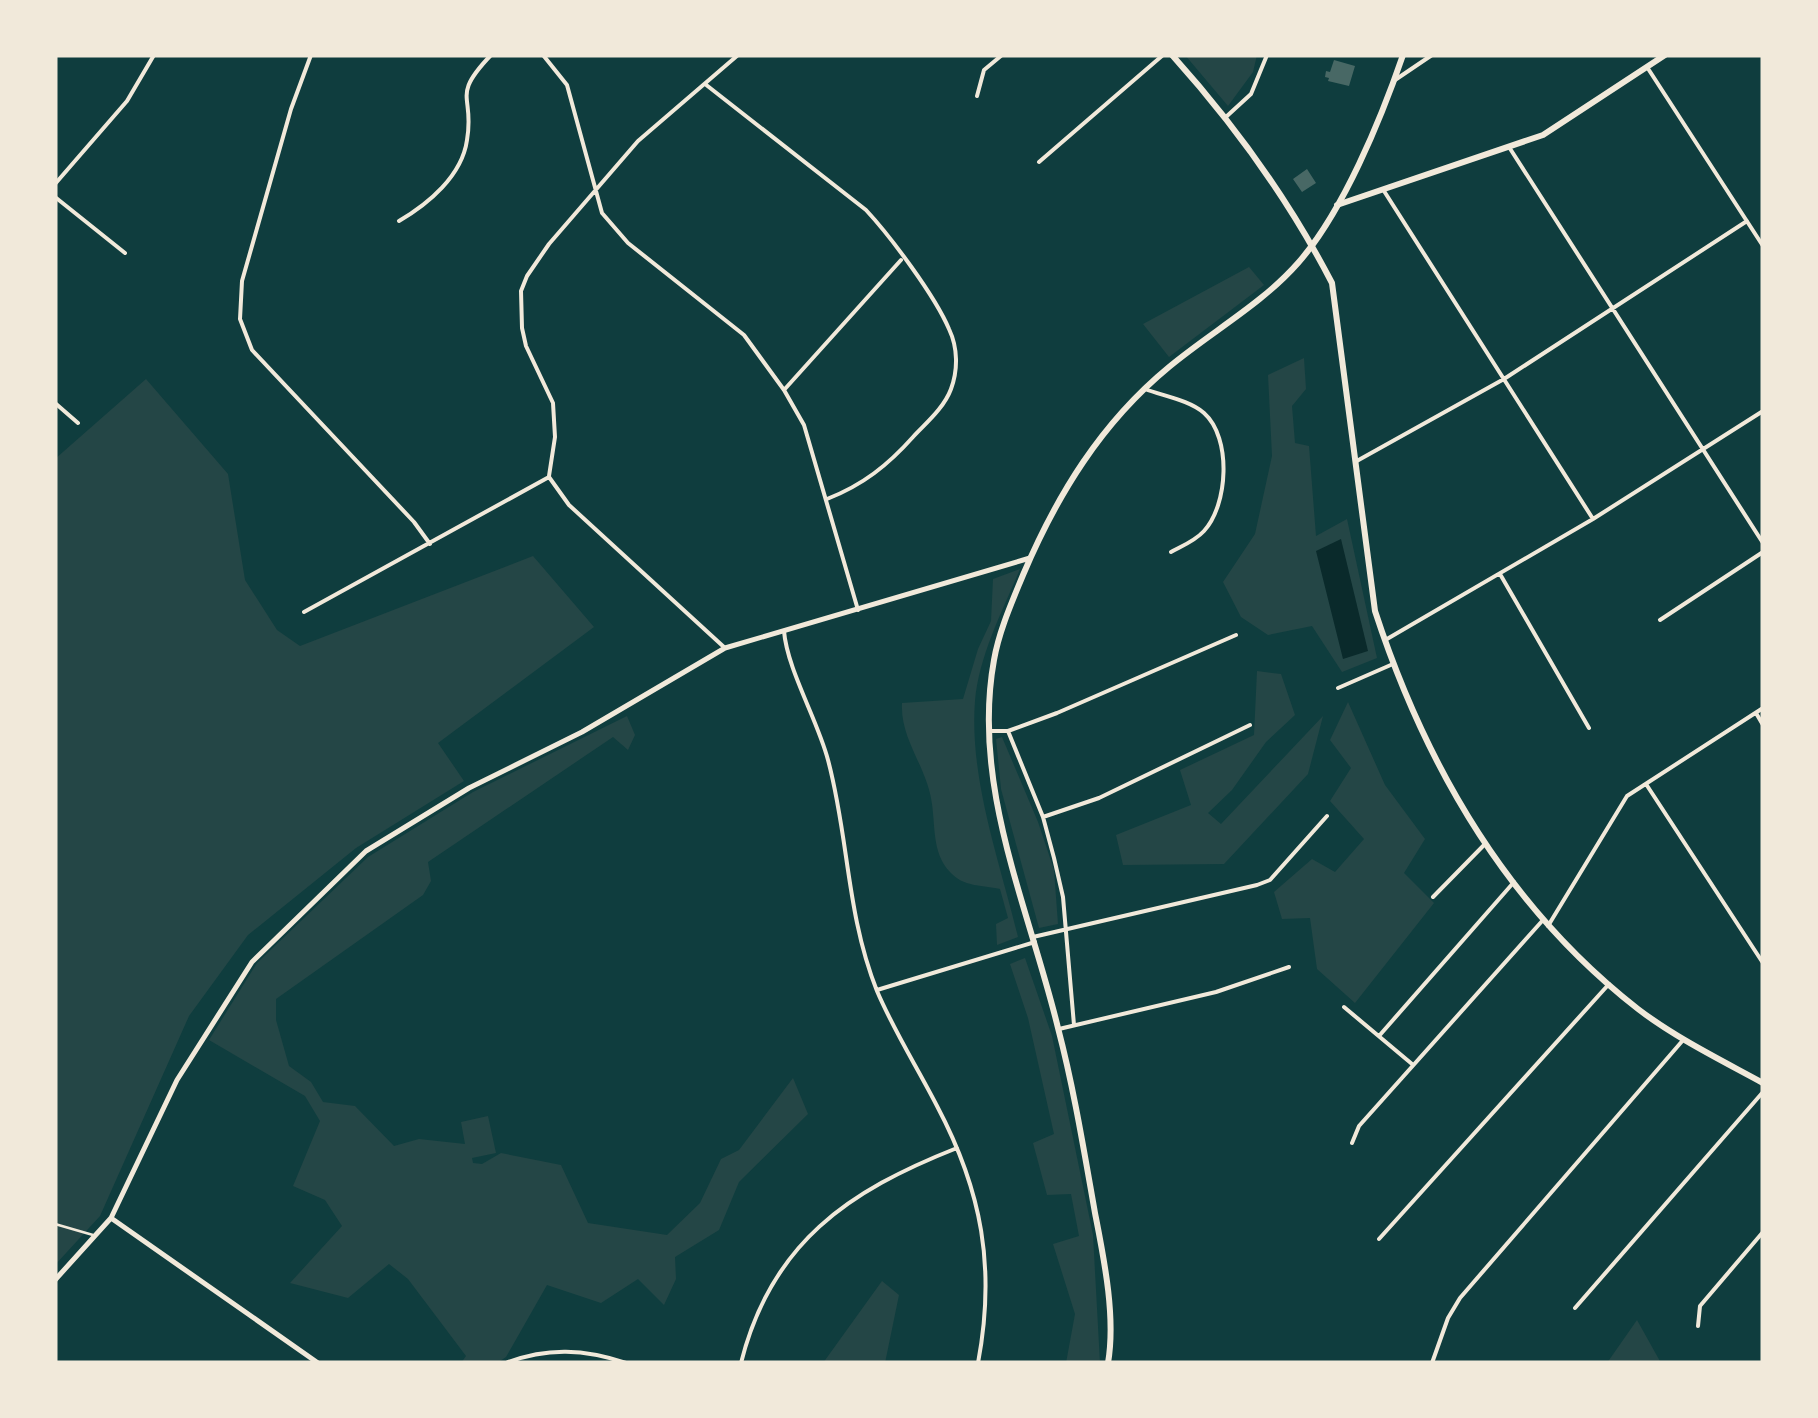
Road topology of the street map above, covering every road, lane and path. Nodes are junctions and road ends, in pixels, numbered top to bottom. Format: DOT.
graph roads {
  1 [pos="154,55"];
  2 [pos="311,55"];
  3 [pos="491,55"];
  4 [pos="543,55"];
  5 [pos="738,55"];
  6 [pos="1002,55"];
  7 [pos="1163,55"];
  8 [pos="1172,55"];
  9 [pos="1267,55"];
  10 [pos="1403,55"];
  11 [pos="1432,55"];
  12 [pos="1665,55"];
  13 [pos="1647,66"];
  14 [pos="1394,80"];
  15 [pos="705,84"];
  16 [pos="977,96"];
  17 [pos="1227,116"];
  18 [pos="1509,147"];
  19 [pos="1039,162"];
  20 [pos="55,184"];
  21 [pos="1382,187"];
  22 [pos="594,192"];
  23 [pos="55,196"];
  24 [pos="1337,204"];
  25 [pos="399,221"];
  26 [pos="1748,222"];
  27 [pos="1312,245"];
  28 [pos="1763,246"];
  29 [pos="125,253"];
  30 [pos="903,258"];
  31 [pos="1613,308"];
  32 [pos="1504,379"];
  33 [pos="1145,389"];
  34 [pos="784,390"];
  35 [pos="55,403"];
  36 [pos="1763,411"];
  37 [pos="78,423"];
  38 [pos="1704,448"];
  39 [pos="1353,463"];
  40 [pos="549,476"];
  41 [pos="828,499"];
  42 [pos="1592,519"];
  43 [pos="1763,543"];
  44 [pos="430,544"];
  45 [pos="1171,552"];
  46 [pos="1763,552"];
  47 [pos="1030,558"];
  48 [pos="1500,574"];
  49 [pos="858,610"];
  50 [pos="304,612"];
  51 [pos="1660,620"];
  52 [pos="784,630"];
  53 [pos="1236,635"];
  54 [pos="1384,641"];
  55 [pos="725,648"];
  56 [pos="1393,664"];
  57 [pos="1338,688"];
  58 [pos="1763,708"];
  59 [pos="1756,713"];
  60 [pos="1250,725"];
  61 [pos="1763,725"];
  62 [pos="1589,728"];
  63 [pos="988,731"];
  64 [pos="1008,731"];
  65 [pos="1646,784"];
  66 [pos="1327,816"];
  67 [pos="1043,817"];
  68 [pos="1485,844"];
  69 [pos="1514,882"];
  70 [pos="1433,896"];
  71 [pos="1546,923"];
  72 [pos="1065,928"];
  73 [pos="1034,940"];
  74 [pos="1763,963"];
  75 [pos="1289,967"];
  76 [pos="1609,984"];
  77 [pos="877,990"];
  78 [pos="1344,1007"];
  79 [pos="1074,1025"];
  80 [pos="1058,1028"];
  81 [pos="1379,1036"];
  82 [pos="1684,1039"];
  83 [pos="1412,1064"];
  84 [pos="1763,1083"];
  85 [pos="1763,1092"];
  86 [pos="1352,1143"];
  87 [pos="957,1148"];
  88 [pos="111,1218"];
  89 [pos="55,1224"];
  90 [pos="1763,1232"];
  91 [pos="95,1236"];
  92 [pos="1379,1240"];
  93 [pos="55,1280"];
  94 [pos="1576,1308"];
  95 [pos="1698,1326"];
  96 [pos="318,1363"];
  97 [pos="506,1363"];
  98 [pos="626,1363"];
  99 [pos="741,1363"];
  100 [pos="978,1363"];
  101 [pos="1108,1363"];
  102 [pos="1432,1363"];
  1 -- 20 [label="street"];
  2 -- 44 [label="street"];
  3 -- 25 [label="street"];
  4 -- 22 [label="street"];
  5 -- 15 [label="street"];
  6 -- 16 [label="street"];
  7 -- 19 [label="street"];
  8 -- 17 [label="main road"];
  9 -- 17 [label="street"];
  10 -- 14 [label="main road"];
  11 -- 14 [label="street"];
  12 -- 13 [label="main road"];
  13 -- 18 [label="main road"];
  13 -- 26 [label="street"];
  14 -- 24 [label="main road"];
  15 -- 22 [label="street"];
  15 -- 30 [label="street"];
  17 -- 27 [label="main road"];
  18 -- 21 [label="main road"];
  18 -- 31 [label="street"];
  21 -- 24 [label="main road"];
  21 -- 32 [label="street"];
  22 -- 34 [label="street"];
  22 -- 40 [label="street"];
  23 -- 29 [label="street"];
  24 -- 27 [label="main road"];
  26 -- 28 [label="street"];
  26 -- 31 [label="street"];
  27 -- 33 [label="main road"];
  27 -- 39 [label="main road"];
  30 -- 34 [label="street"];
  30 -- 41 [label="street"];
  31 -- 32 [label="street"];
  31 -- 38 [label="street"];
  32 -- 39 [label="street"];
  32 -- 42 [label="street"];
  33 -- 45 [label="street"];
  33 -- 47 [label="main road"];
  34 -- 41 [label="street"];
  35 -- 37 [label="street"];
  36 -- 38 [label="street"];
  38 -- 42 [label="street"];
  38 -- 43 [label="street"];
  39 -- 54 [label="main road"];
  40 -- 44 [label="street"];
  40 -- 55 [label="street"];
  41 -- 49 [label="street"];
  42 -- 48 [label="street"];
  44 -- 50 [label="street"];
  46 -- 51 [label="street"];
  47 -- 49 [label="street"];
  47 -- 63 [label="main road"];
  48 -- 54 [label="street"];
  48 -- 62 [label="street"];
  49 -- 52 [label="street"];
  52 -- 55 [label="street"];
  52 -- 77 [label="street"];
  53 -- 64 [label="street"];
  54 -- 56 [label="main road"];
  55 -- 88 [label="street"];
  56 -- 57 [label="street"];
  56 -- 68 [label="main road"];
  58 -- 59 [label="street"];
  59 -- 61 [label="street"];
  59 -- 65 [label="street"];
  60 -- 67 [label="street"];
  63 -- 64 [label="street"];
  63 -- 73 [label="main road"];
  64 -- 67 [label="street"];
  65 -- 71 [label="street"];
  65 -- 74 [label="street"];
  66 -- 72 [label="street"];
  67 -- 72 [label="street"];
  68 -- 69 [label="main road"];
  68 -- 70 [label="street"];
  69 -- 71 [label="main road"];
  69 -- 81 [label="street"];
  71 -- 76 [label="main road"];
  71 -- 83 [label="street"];
  72 -- 73 [label="street"];
  72 -- 79 [label="street"];
  73 -- 77 [label="street"];
  73 -- 80 [label="main road"];
  75 -- 79 [label="street"];
  76 -- 82 [label="main road"];
  76 -- 92 [label="street"];
  77 -- 87 [label="street"];
  78 -- 81 [label="street"];
  79 -- 80 [label="street"];
  80 -- 101 [label="main road"];
  81 -- 83 [label="street"];
  82 -- 84 [label="main road"];
  82 -- 102 [label="street"];
  83 -- 86 [label="street"];
  85 -- 94 [label="street"];
  87 -- 99 [label="street"];
  87 -- 100 [label="street"];
  88 -- 91 [label="street"];
  88 -- 96 [label="street"];
  89 -- 91 [label="lane"];
  90 -- 95 [label="street"];
  91 -- 93 [label="street"];
  97 -- 98 [label="street"];
}
